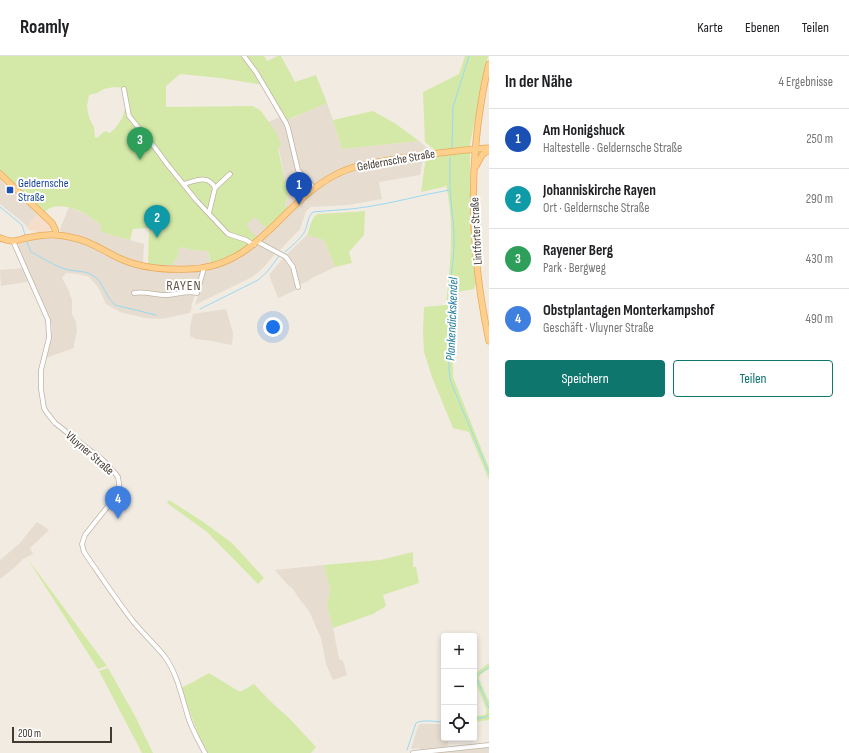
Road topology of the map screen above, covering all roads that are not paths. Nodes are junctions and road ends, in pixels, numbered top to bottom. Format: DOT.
graph roads {
  1 [pos="244,56"];
  2 [pos="489,64"];
  3 [pos="124,89"];
  4 [pos="475,149"];
  5 [pos="489,149"];
  6 [pos="475,168"];
  7 [pos="0,174"];
  8 [pos="230,174"];
  9 [pos="184,184"];
  10 [pos="215,188"];
  11 [pos="314,188"];
  12 [pos="209,213"];
  13 [pos="56,234"];
  14 [pos="0,238"];
  15 [pos="13,241"];
  16 [pos="256,243"];
  17 [pos="204,268"];
  18 [pos="298,287"];
  19 [pos="134,293"];
  20 [pos="489,341"];
  21 [pos="489,745"];
  22 [pos="205,753"];
  23 [pos="413,753"];
  1 -- 11 [label="street"];
  2 -- 4 [label="main road, Lintforter Straße"];
  3 -- 9 [label="street"];
  4 -- 5 [label="main road, Geldernsche Straße"];
  4 -- 6 [label="main road, Lintforter Straße"];
  4 -- 11 [label="main road, Geldernsche Straße"];
  5 -- 6 [label="main road"];
  6 -- 20 [label="main road, Lintforter Straße"];
  7 -- 13 [label="main road"];
  8 -- 10 [label="street"];
  9 -- 10 [label="street"];
  9 -- 12 [label="street"];
  10 -- 12 [label="street"];
  11 -- 16 [label="main road, Geldernsche Straße"];
  12 -- 16 [label="street"];
  13 -- 15 [label="main road, Geldernsche Straße"];
  13 -- 17 [label="main road, Geldernsche Straße"];
  14 -- 15 [label="main road, Geldernsche Straße"];
  15 -- 22 [label="street, Vluyner Straße"];
  16 -- 17 [label="main road, Geldernsche Straße"];
  16 -- 18 [label="street"];
  17 -- 19 [label="street"];
  21 -- 23 [label="street"];
}
